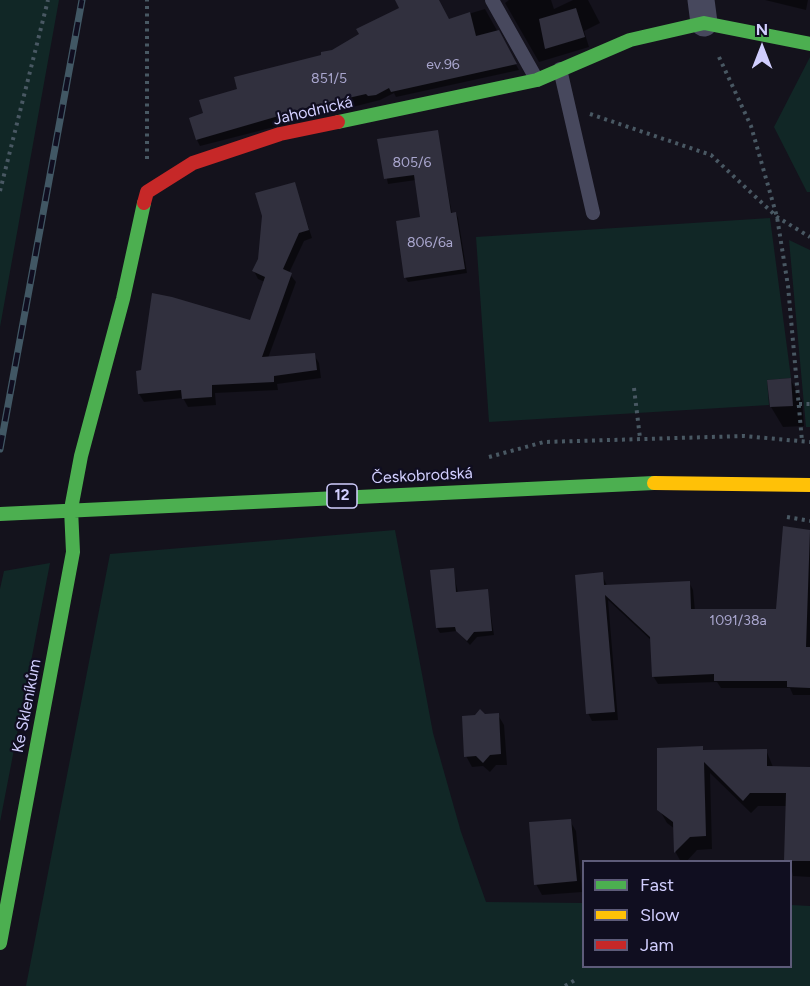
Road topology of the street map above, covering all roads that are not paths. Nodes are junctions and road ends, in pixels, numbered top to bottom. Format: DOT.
graph roads {
  1 [pos="492,0"];
  2 [pos="702,12"];
  3 [pos="810,44"];
  4 [pos="560,69"];
  5 [pos="537,80"];
  6 [pos="593,213"];
  7 [pos="810,485"];
  8 [pos="67,510"];
  9 [pos="0,514"];
  10 [pos="0,943"];
  1 -- 5 [label="lane"];
  2 -- 3 [label="street, Jahodnická"];
  2 -- 4 [label="street, Jahodnická"];
  4 -- 5 [label="street, Jahodnická"];
  4 -- 6 [label="lane"];
  5 -- 8 [label="street, Jahodnická"];
  7 -- 8 [label="street, Českobrodská / 12"];
  8 -- 9 [label="street, Českobrodská / 12"];
  8 -- 10 [label="street, Ke Skleníkům"];
}
